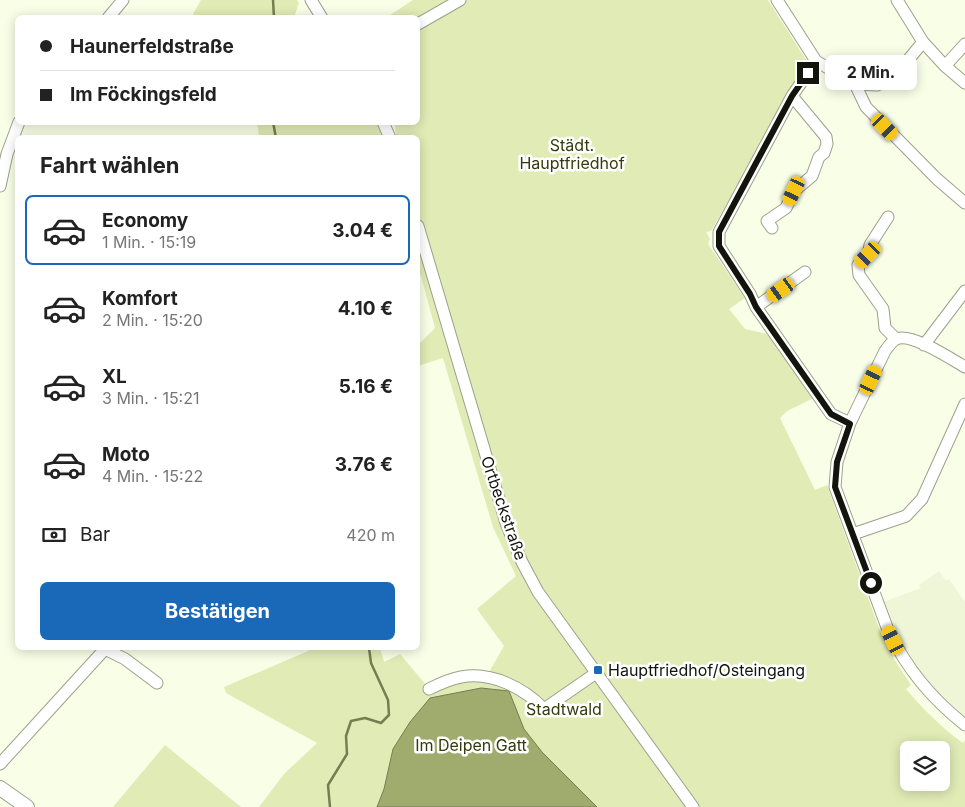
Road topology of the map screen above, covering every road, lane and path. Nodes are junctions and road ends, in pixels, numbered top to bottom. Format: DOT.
graph roads {
  1 [pos="123,0"];
  2 [pos="311,0"];
  3 [pos="460,0"];
  4 [pos="777,0"];
  5 [pos="899,1"];
  6 [pos="110,15"];
  7 [pos="320,15"];
  8 [pos="420,23"];
  9 [pos="923,42"];
  10 [pos="965,44"];
  11 [pos="816,61"];
  12 [pos="945,66"];
  13 [pos="965,83"];
  14 [pos="855,84"];
  15 [pos="792,96"];
  16 [pos="17,125"];
  17 [pos="3,153"];
  18 [pos="0,186"];
  19 [pos="965,203"];
  20 [pos="888,216"];
  21 [pos="772,228"];
  22 [pos="420,233"];
  23 [pos="805,272"];
  24 [pos="963,298"];
  25 [pos="756,307"];
  26 [pos="896,339"];
  27 [pos="924,345"];
  28 [pos="965,367"];
  29 [pos="965,404"];
  30 [pos="850,424"];
  31 [pos="853,534"];
  32 [pos="103,650"];
  33 [pos="106,650"];
  34 [pos="596,673"];
  35 [pos="157,683"];
  36 [pos="429,689"];
  37 [pos="965,725"];
  38 [pos="0,764"];
  39 [pos="0,788"];
  40 [pos="27,807"];
  41 [pos="693,807"];
  1 -- 6 [label="street"];
  2 -- 7 [label="street"];
  3 -- 8 [label="street"];
  4 -- 11 [label="street"];
  5 -- 9 [label="street"];
  9 -- 12 [label="street"];
  9 -- 14 [label="street"];
  10 -- 12 [label="street"];
  11 -- 14 [label="street"];
  11 -- 15 [label="street"];
  12 -- 13 [label="street"];
  14 -- 19 [label="street"];
  15 -- 21 [label="street"];
  15 -- 25 [label="street"];
  16 -- 17 [label="street"];
  17 -- 18 [label="street"];
  20 -- 26 [label="street"];
  22 -- 34 [label="street, Ortbeckstraße"];
  23 -- 25 [label="street"];
  24 -- 27 [label="street"];
  25 -- 30 [label="street"];
  26 -- 27 [label="street"];
  26 -- 30 [label="street"];
  27 -- 28 [label="street"];
  29 -- 31 [label="street"];
  30 -- 31 [label="street"];
  31 -- 37 [label="street"];
  32 -- 38 [label="street"];
  33 -- 35 [label="street"];
  34 -- 36 [label="street"];
  34 -- 41 [label="street, Ortbeckstraße"];
  39 -- 40 [label="main road"];
}
